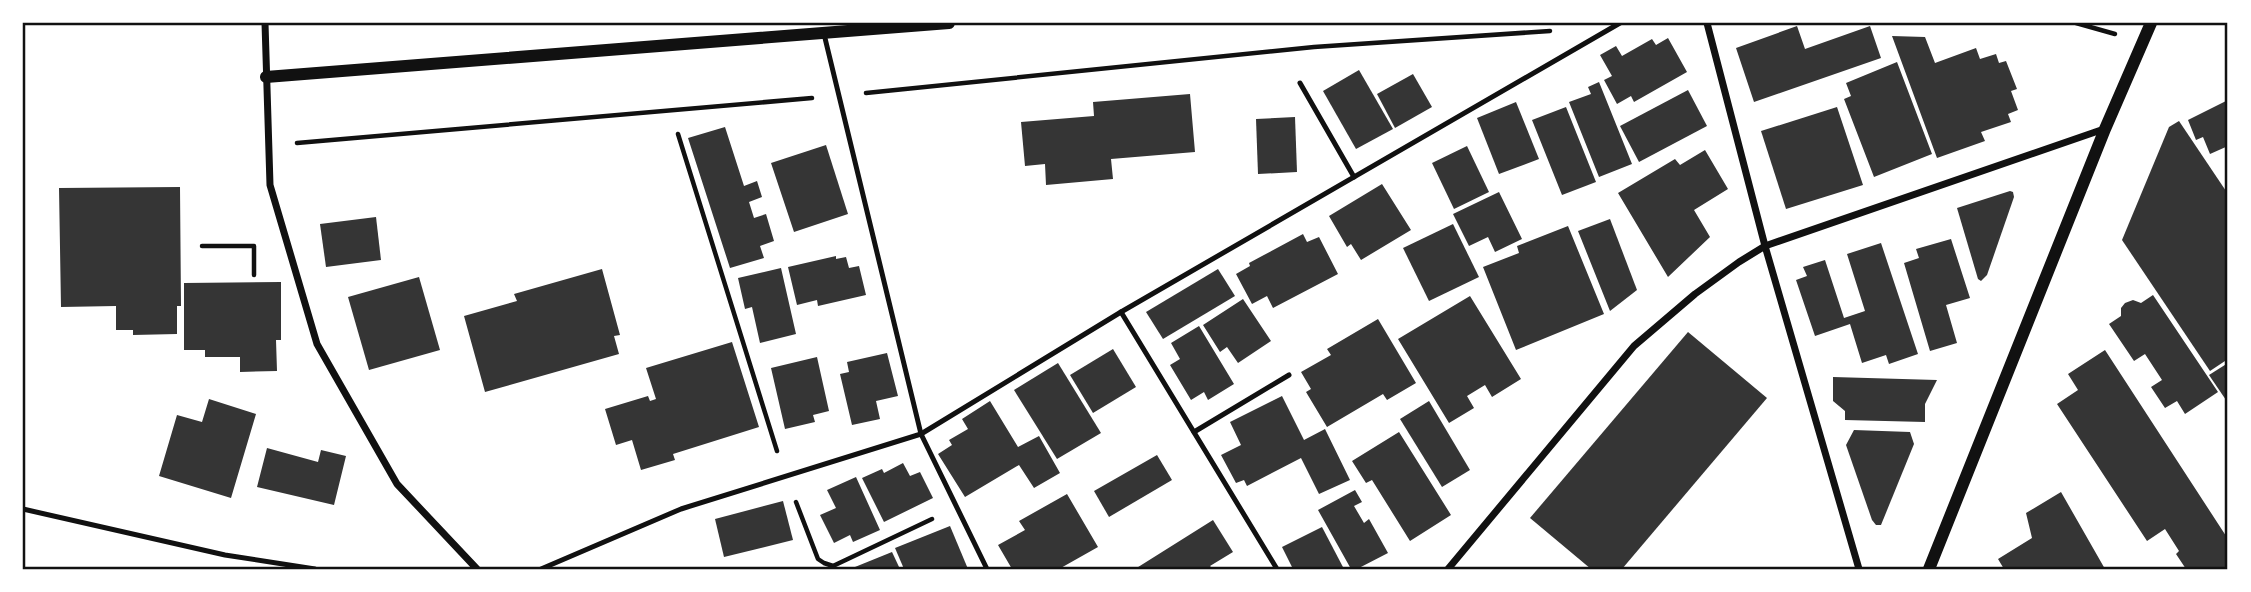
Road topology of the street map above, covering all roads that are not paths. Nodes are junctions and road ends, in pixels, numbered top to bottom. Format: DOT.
graph roads {
  1 [pos="265,23"];
  2 [pos="949,23"];
  3 [pos="1620,23"];
  4 [pos="1707,23"];
  5 [pos="2151,23"];
  6 [pos="824,34"];
  7 [pos="266,77"];
  8 [pos="1300,83"];
  9 [pos="2105,129"];
  10 [pos="1354,177"];
  11 [pos="1765,246"];
  12 [pos="1121,312"];
  13 [pos="1289,376"];
  14 [pos="1194,432"];
  15 [pos="921,434"];
  16 [pos="23,509"];
  17 [pos="316,569"];
  18 [pos="477,569"];
  19 [pos="541,569"];
  20 [pos="987,569"];
  21 [pos="1277,569"];
  22 [pos="1448,569"];
  23 [pos="1859,569"];
  24 [pos="1929,569"];
  1 -- 7 [label="street"];
  2 -- 6 [label="street"];
  3 -- 10 [label="lane"];
  4 -- 11 [label="street"];
  5 -- 9 [label="street"];
  6 -- 7 [label="street"];
  6 -- 15 [label="lane"];
  7 -- 18 [label="street"];
  8 -- 10 [label="lane"];
  9 -- 11 [label="street"];
  9 -- 24 [label="street"];
  10 -- 12 [label="lane"];
  11 -- 22 [label="street"];
  11 -- 23 [label="street"];
  12 -- 14 [label="lane"];
  12 -- 15 [label="lane"];
  13 -- 14 [label="lane"];
  14 -- 21 [label="lane"];
  15 -- 19 [label="lane"];
  15 -- 20 [label="lane"];
  16 -- 17 [label="lane"];
}
